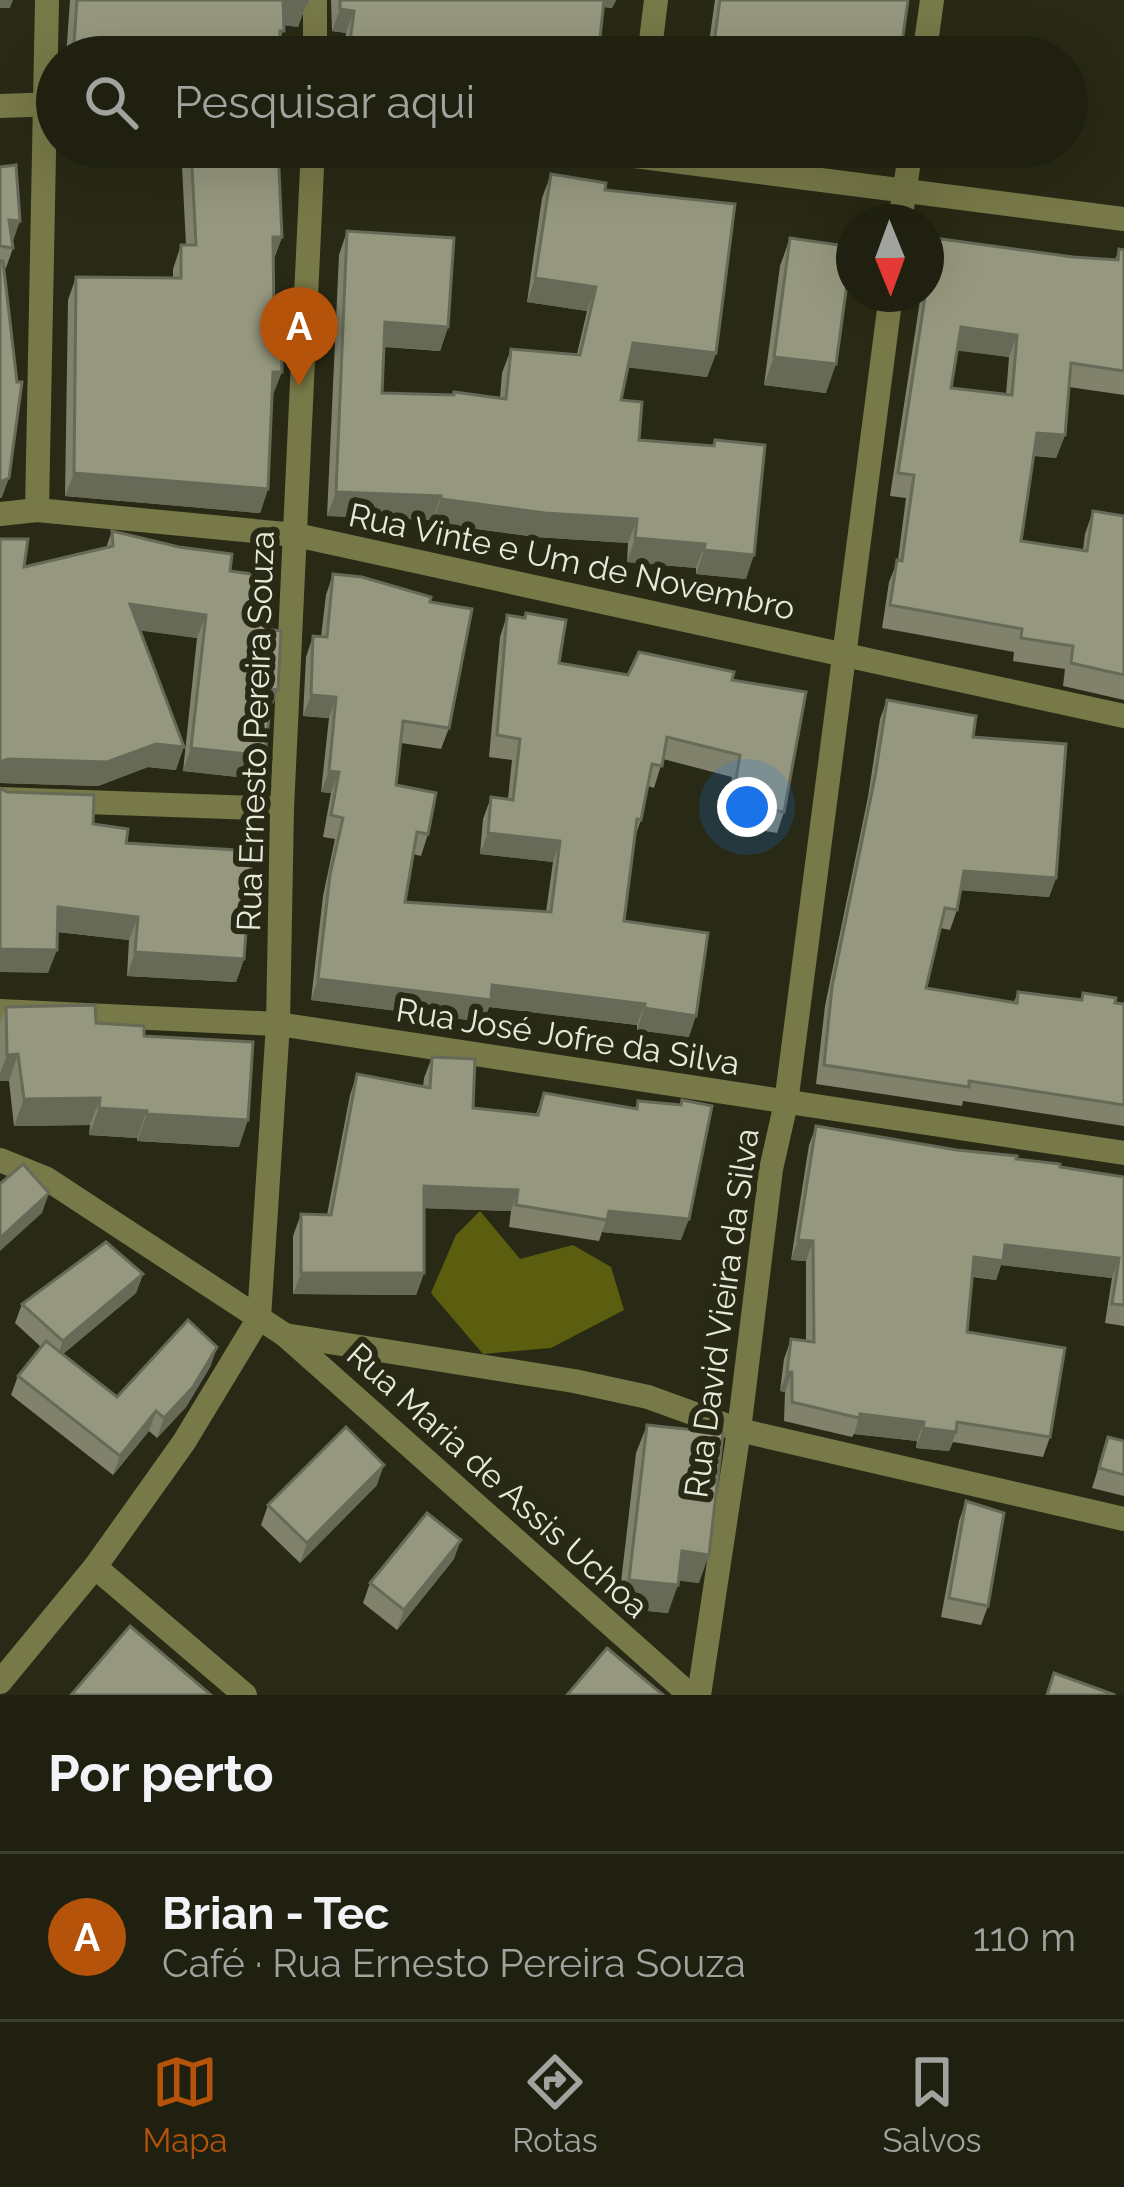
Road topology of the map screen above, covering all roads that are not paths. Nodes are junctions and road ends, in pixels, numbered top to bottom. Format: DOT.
graph roads {
  1 [pos="47,0"];
  2 [pos="315,0"];
  3 [pos="656,0"];
  4 [pos="932,0"];
  5 [pos="49,36"];
  6 [pos="315,36"];
  7 [pos="652,36"];
  8 [pos="926,36"];
  9 [pos="36,105"];
  10 [pos="0,106"];
  11 [pos="50,168"];
  12 [pos="312,168"];
  13 [pos="750,168"];
  14 [pos="908,168"];
  15 [pos="904,190"];
  16 [pos="902,204"];
  17 [pos="1124,219"];
  18 [pos="889,312"];
  19 [pos="37,510"];
  20 [pos="0,514"];
  21 [pos="296,535"];
  22 [pos="843,655"];
  23 [pos="1124,716"];
  24 [pos="0,799"];
  25 [pos="282,809"];
  26 [pos="0,1011"];
  27 [pos="278,1024"];
  28 [pos="786,1103"];
  29 [pos="1124,1153"];
  30 [pos="0,1160"];
  31 [pos="259,1318"];
  32 [pos="286,1336"];
  33 [pos="739,1430"];
  34 [pos="1124,1519"];
  35 [pos="95,1567"];
  36 [pos="0,1682"];
  37 [pos="245,1695"];
  38 [pos="690,1695"];
  39 [pos="700,1695"];
  1 -- 5 [label="street"];
  2 -- 6 [label="street"];
  3 -- 7 [label="street"];
  4 -- 8 [label="street"];
  9 -- 10 [label="street"];
  11 -- 19 [label="street"];
  12 -- 21 [label="street, Rua Ernesto Pereira Souza"];
  13 -- 15 [label="street"];
  14 -- 15 [label="street"];
  15 -- 16 [label="street"];
  15 -- 17 [label="street"];
  18 -- 22 [label="street, Rua David Vieira da Silva"];
  19 -- 20 [label="street, Rua Vinte e Um de Novembro"];
  19 -- 21 [label="street, Rua Vinte e Um de Novembro"];
  21 -- 22 [label="street, Rua Vinte e Um de Novembro"];
  21 -- 25 [label="street, Rua Ernesto Pereira Souza"];
  22 -- 23 [label="street, Rua Vinte e Um de Novembro"];
  22 -- 28 [label="street, Rua David Vieira da Silva"];
  24 -- 25 [label="street"];
  25 -- 27 [label="street, Rua Ernesto Pereira Souza"];
  26 -- 27 [label="street, Rua José Jofre da Silva"];
  27 -- 28 [label="street, Rua José Jofre da Silva"];
  27 -- 31 [label="street, Rua Ernesto Pereira Souza"];
  28 -- 29 [label="street, Rua José Jofre da Silva"];
  28 -- 33 [label="street, Rua David Vieira da Silva"];
  30 -- 31 [label="street, Rua Maria de Assis Uchoa"];
  31 -- 32 [label="street, Rua Maria de Assis Uchoa"];
  31 -- 35 [label="street"];
  32 -- 33 [label="street"];
  32 -- 38 [label="street, Rua Maria de Assis Uchoa"];
  33 -- 34 [label="street"];
  33 -- 39 [label="street, Rua David Vieira da Silva"];
  35 -- 36 [label="street"];
  35 -- 37 [label="street"];
}
